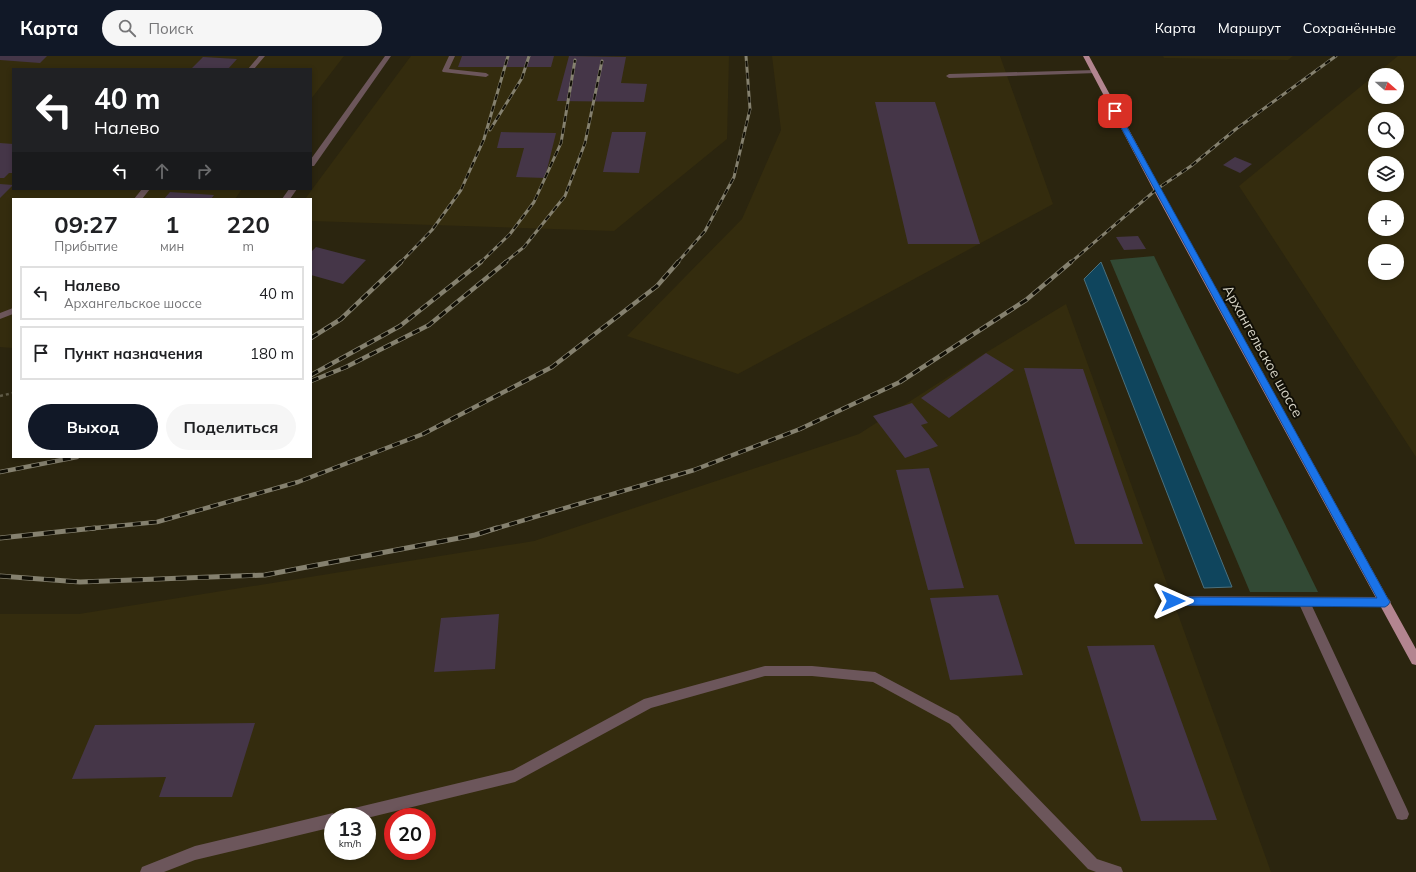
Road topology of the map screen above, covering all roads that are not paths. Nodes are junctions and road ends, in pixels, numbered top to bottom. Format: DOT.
graph roads {
  1 [pos="262,56"];
  2 [pos="388,56"];
  3 [pos="452,56"];
  4 [pos="1086,56"];
  5 [pos="252,68"];
  6 [pos="1094,72"];
  7 [pos="486,75"];
  8 [pos="949,76"];
  9 [pos="312,163"];
  10 [pos="145,190"];
  11 [pos="293,190"];
  12 [pos="139,198"];
  13 [pos="287,198"];
  14 [pos="12,311"];
  15 [pos="0,316"];
  16 [pos="1173,601"];
  17 [pos="1304,602"];
  18 [pos="1385,602"];
  19 [pos="1416,660"];
  20 [pos="376,810"];
  21 [pos="1402,814"];
  22 [pos="324,822"];
  23 [pos="147,872"];
  24 [pos="1116,872"];
  1 -- 5 [label="lane"];
  2 -- 9 [label="lane"];
  3 -- 7 [label="lane"];
  4 -- 6 [label="main road, Архангельское шоссе"];
  6 -- 8 [label="lane"];
  6 -- 18 [label="main road, Архангельское шоссе"];
  10 -- 12 [label="lane"];
  11 -- 13 [label="lane"];
  14 -- 15 [label="lane"];
  16 -- 17 [label="lane"];
  17 -- 18 [label="lane"];
  17 -- 21 [label="lane"];
  18 -- 19 [label="main road, Архангельское шоссе"];
  20 -- 24 [label="lane"];
  22 -- 23 [label="lane"];
}
